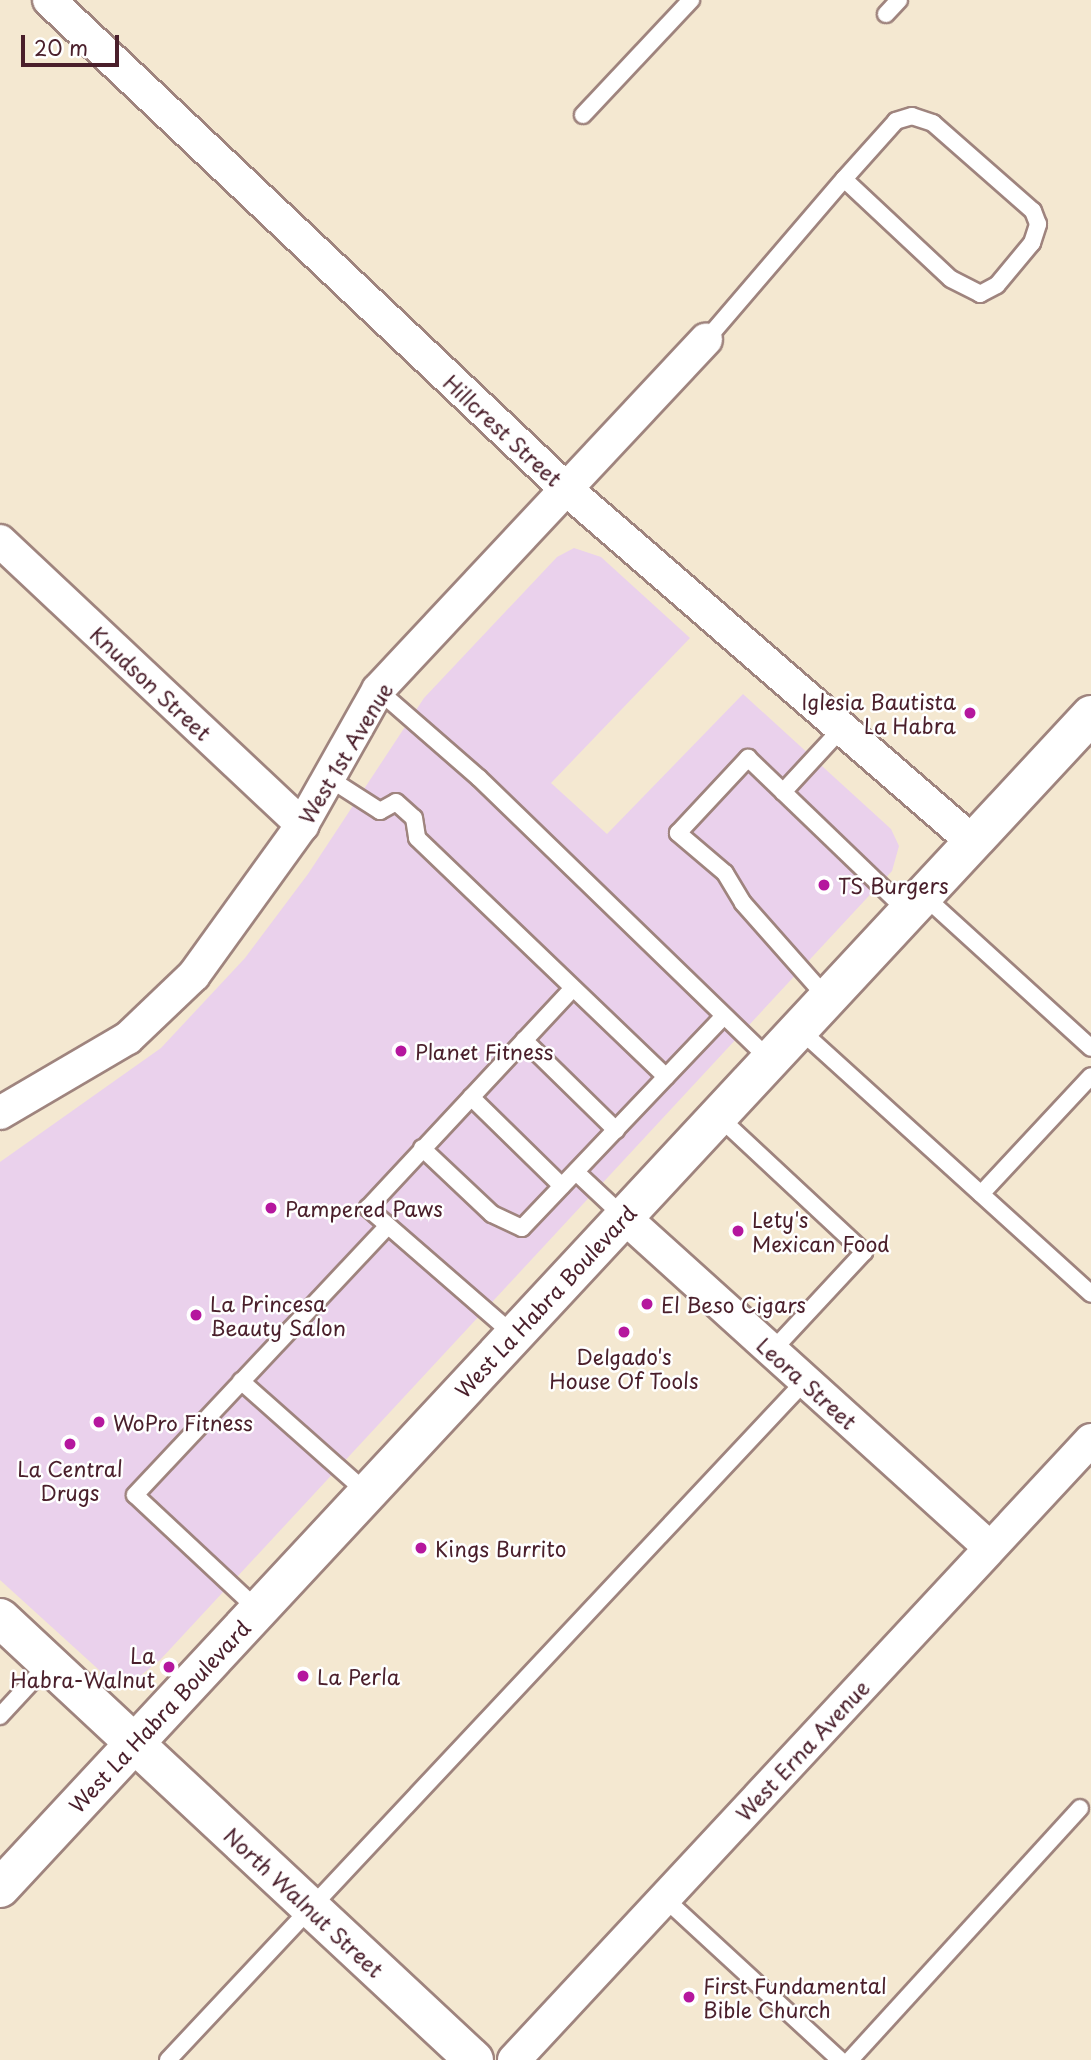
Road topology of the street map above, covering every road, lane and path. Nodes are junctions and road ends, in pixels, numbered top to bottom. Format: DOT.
graph roads {
  1 [pos="49,0"];
  2 [pos="691,0"];
  3 [pos="899,0"];
  4 [pos="886,14"];
  5 [pos="583,115"];
  6 [pos="844,179"];
  7 [pos="706,340"];
  8 [pos="565,488"];
  9 [pos="0,541"];
  10 [pos="378,690"];
  11 [pos="1091,715"];
  12 [pos="842,728"];
  13 [pos="327,777"];
  14 [pos="783,792"];
  15 [pos="302,825"];
  16 [pos="973,842"];
  17 [pos="916,903"];
  18 [pos="571,990"];
  19 [pos="827,998"];
  20 [pos="723,1017"];
  21 [pos="799,1028"];
  22 [pos="524,1040"];
  23 [pos="1091,1048"];
  24 [pos="770,1060"];
  25 [pos="1091,1076"];
  26 [pos="666,1077"];
  27 [pos="471,1097"];
  28 [pos="6,1099"];
  29 [pos="718,1116"];
  30 [pos="616,1130"];
  31 [pos="422,1148"];
  32 [pos="576,1172"];
  33 [pos="562,1186"];
  34 [pos="981,1195"];
  35 [pos="624,1217"];
  36 [pos="388,1226"];
  37 [pos="1091,1294"];
  38 [pos="514,1335"];
  39 [pos="772,1351"];
  40 [pos="241,1381"];
  41 [pos="805,1381"];
  42 [pos="1091,1440"];
  43 [pos="367,1493"];
  44 [pos="990,1548"];
  45 [pos="258,1610"];
  46 [pos="0,1618"];
  47 [pos="49,1663"];
  48 [pos="0,1716"];
  49 [pos="134,1744"];
  50 [pos="1080,1808"];
  51 [pos="0,1888"];
  52 [pos="664,1898"];
  53 [pos="310,1907"];
  54 [pos="168,2060"];
  55 [pos="474,2060"];
  56 [pos="514,2060"];
  57 [pos="840,2060"];
  58 [pos="850,2060"];
  1 -- 8 [label="street, Hillcrest Street"];
  2 -- 5 [label="lane"];
  3 -- 4 [label="lane"];
  6 -- 6 [label="lane"];
  6 -- 7 [label="lane"];
  7 -- 8 [label="street, West 1st Avenue"];
  8 -- 10 [label="street, West 1st Avenue"];
  8 -- 12 [label="street, Hillcrest Street"];
  9 -- 15 [label="street, Knudson Street"];
  10 -- 13 [label="street, West 1st Avenue"];
  10 -- 20 [label="lane"];
  11 -- 16 [label="main road, West La Habra Boulevard"];
  12 -- 14 [label="lane"];
  12 -- 16 [label="street, Hillcrest Street"];
  13 -- 15 [label="street, West 1st Avenue"];
  13 -- 18 [label="lane"];
  14 -- 17 [label="lane"];
  14 -- 19 [label="lane"];
  15 -- 28 [label="street, West 1st Avenue"];
  16 -- 17 [label="main road, West La Habra Boulevard"];
  17 -- 19 [label="main road, West La Habra Boulevard"];
  17 -- 23 [label="lane"];
  18 -- 22 [label="lane"];
  18 -- 26 [label="lane"];
  19 -- 21 [label="main road, West La Habra Boulevard"];
  20 -- 24 [label="lane"];
  20 -- 26 [label="lane"];
  21 -- 24 [label="main road, West La Habra Boulevard"];
  21 -- 34 [label="lane"];
  22 -- 27 [label="lane"];
  22 -- 30 [label="lane"];
  24 -- 29 [label="main road, West La Habra Boulevard"];
  25 -- 34 [label="lane"];
  26 -- 30 [label="lane"];
  27 -- 31 [label="lane"];
  27 -- 33 [label="lane"];
  29 -- 35 [label="main road, West La Habra Boulevard"];
  29 -- 39 [label="lane"];
  30 -- 32 [label="lane"];
  31 -- 33 [label="lane"];
  31 -- 36 [label="lane"];
  32 -- 33 [label="lane"];
  32 -- 35 [label="lane"];
  34 -- 37 [label="lane"];
  35 -- 38 [label="main road, West La Habra Boulevard"];
  35 -- 39 [label="street, Leora Street"];
  36 -- 38 [label="lane"];
  36 -- 40 [label="lane"];
  38 -- 43 [label="main road, West La Habra Boulevard"];
  39 -- 41 [label="street, Leora Street"];
  40 -- 43 [label="lane"];
  40 -- 45 [label="lane"];
  41 -- 44 [label="street, Leora Street"];
  41 -- 53 [label="lane"];
  42 -- 44 [label="street, West Erna Avenue"];
  43 -- 45 [label="main road, West La Habra Boulevard"];
  44 -- 52 [label="street, West Erna Avenue"];
  45 -- 49 [label="main road, West La Habra Boulevard"];
  46 -- 47 [label="main road, North Walnut Street"];
  47 -- 48 [label="lane"];
  47 -- 49 [label="main road, North Walnut Street"];
  49 -- 51 [label="main road, West La Habra Boulevard"];
  49 -- 53 [label="main road, North Walnut Street"];
  50 -- 58 [label="lane"];
  52 -- 56 [label="street, West Erna Avenue"];
  52 -- 57 [label="lane"];
  53 -- 54 [label="lane"];
  53 -- 55 [label="main road, North Walnut Street"];
}
